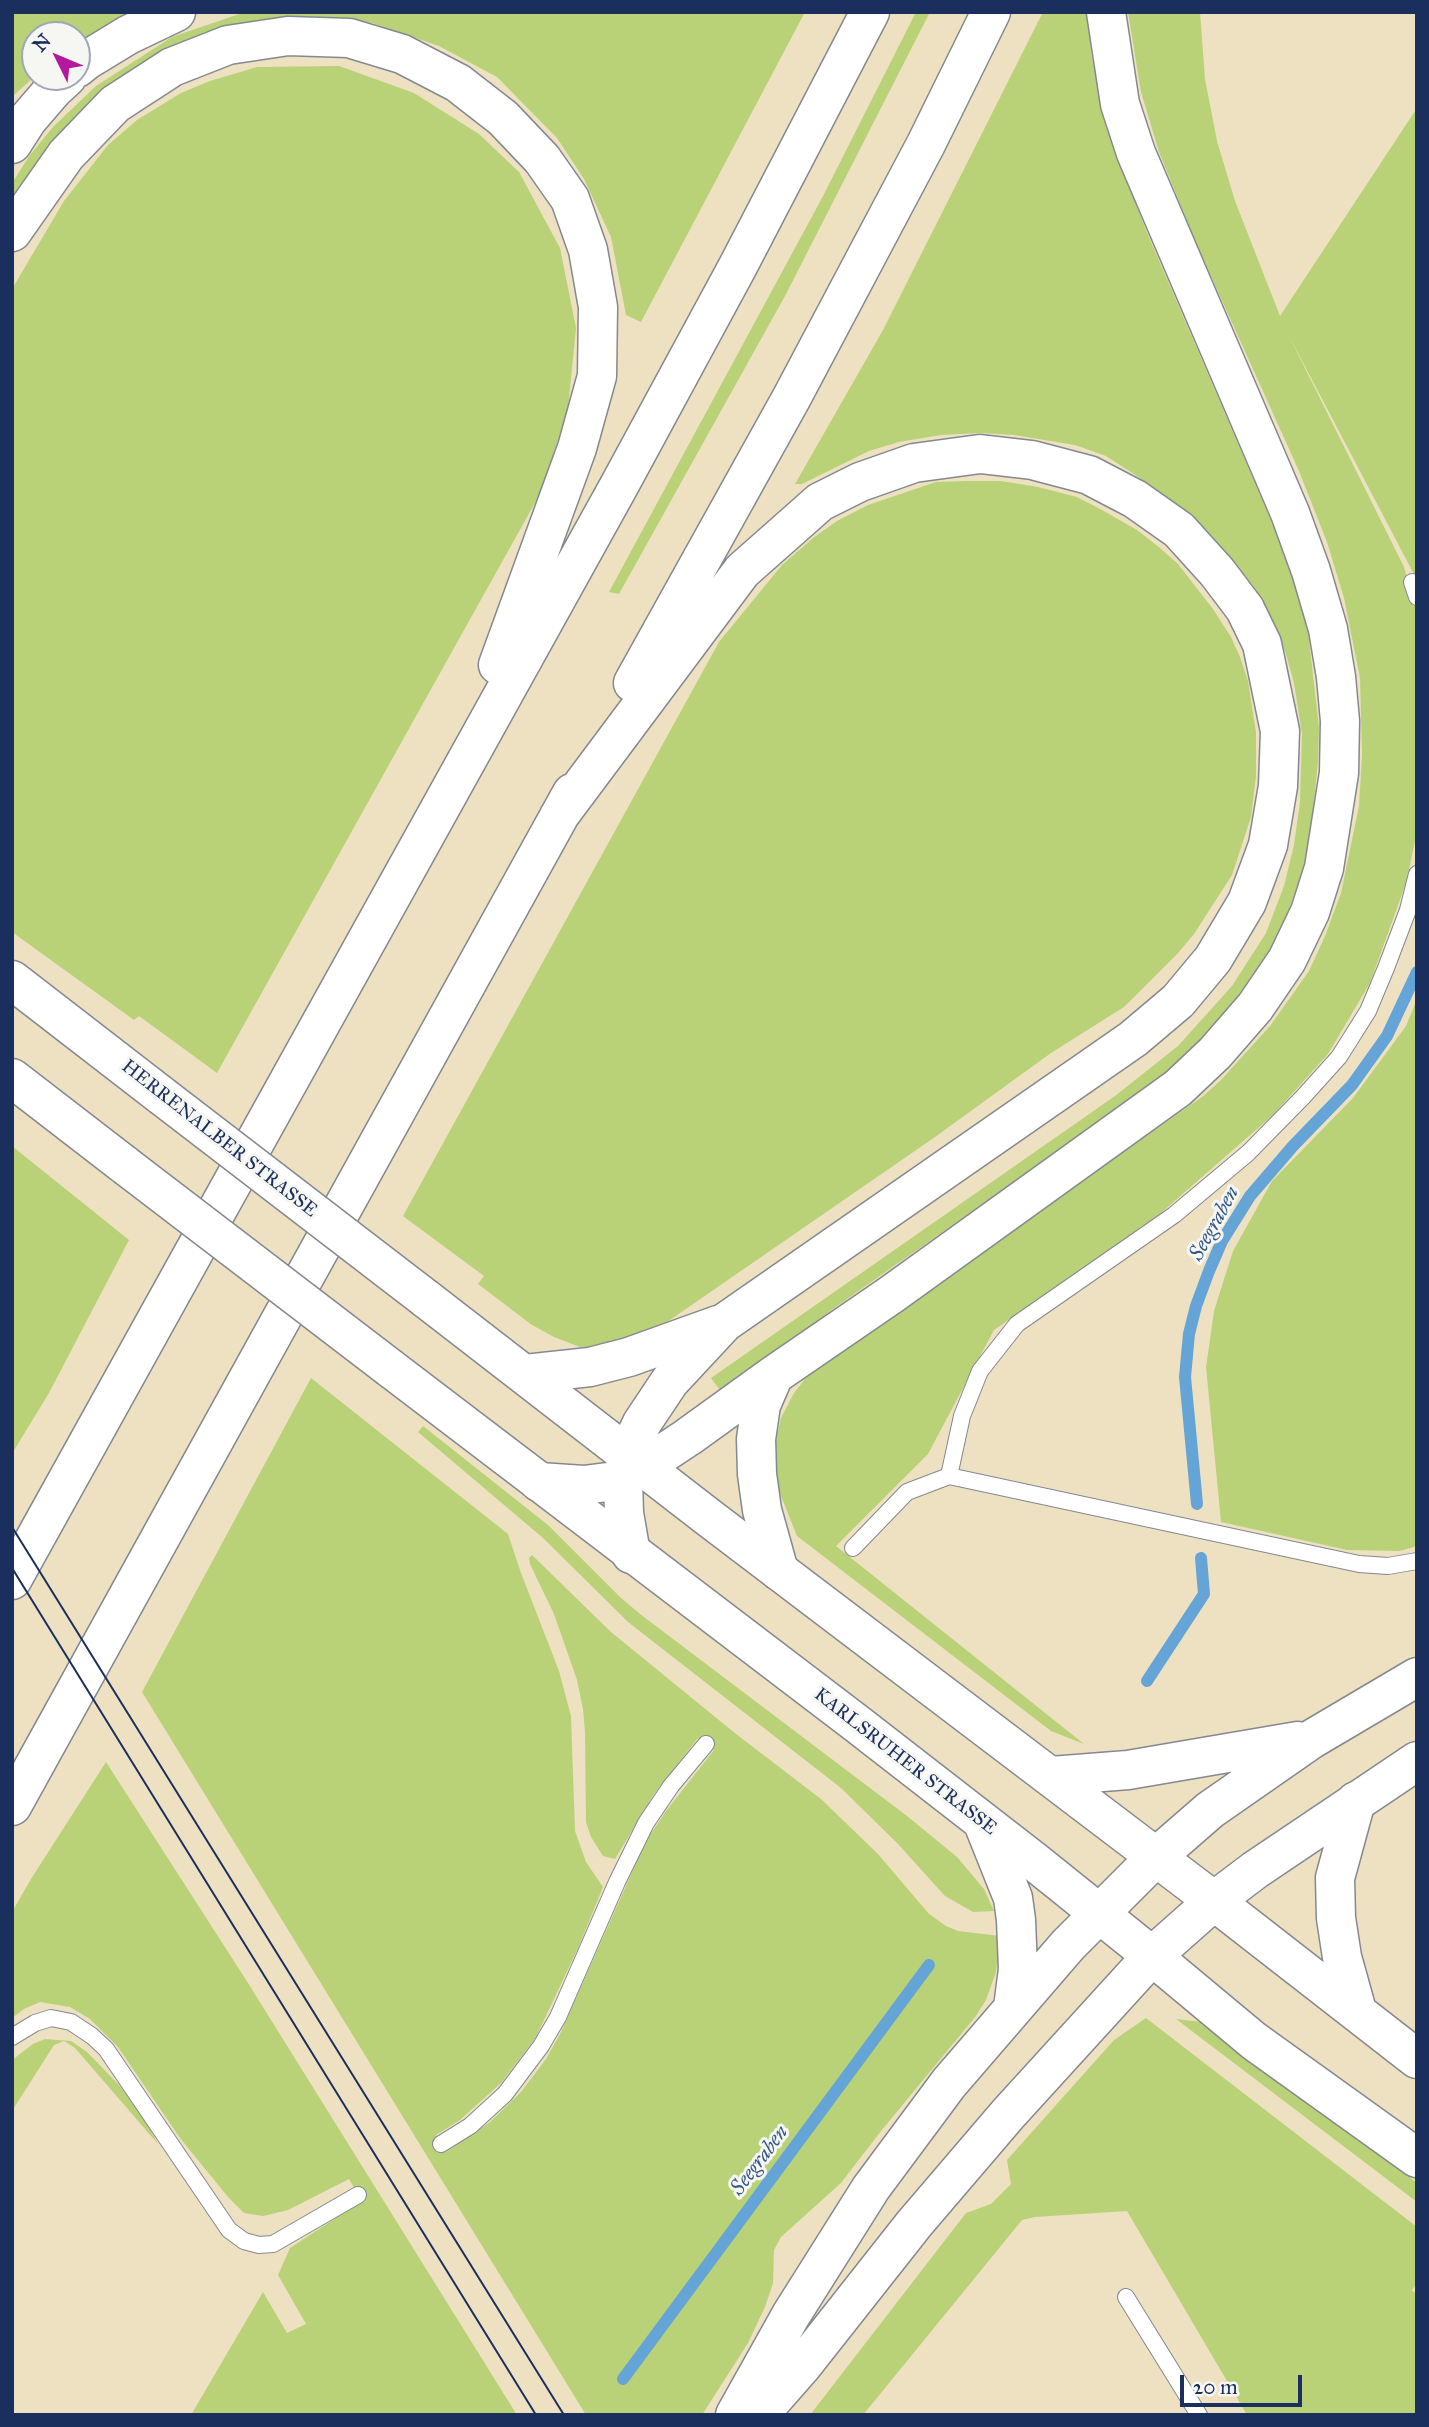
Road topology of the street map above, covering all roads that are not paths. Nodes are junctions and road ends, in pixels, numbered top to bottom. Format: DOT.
graph roads {
  1 [pos="176,12"];
  2 [pos="870,12"];
  3 [pos="991,12"];
  4 [pos="1107,12"];
  5 [pos="91,59"];
  6 [pos="51,91"];
  7 [pos="12,144"];
  8 [pos="12,232"];
  9 [pos="456,779"];
  10 [pos="559,816"];
  11 [pos="1417,874"];
  12 [pos="12,980"];
  13 [pos="12,1078"];
  14 [pos="724,1324"];
  15 [pos="525,1374"];
  16 [pos="774,1375"];
  17 [pos="631,1467"];
  18 [pos="949,1476"];
  19 [pos="539,1482"];
  20 [pos="853,1548"];
  21 [pos="631,1554"];
  22 [pos="1417,1561"];
  23 [pos="779,1571"];
  24 [pos="12,1580"];
  25 [pos="1417,1677"];
  26 [pos="1312,1739"];
  27 [pos="706,1744"];
  28 [pos="1417,1761"];
  29 [pos="1051,1776"];
  30 [pos="1356,1801"];
  31 [pos="12,1805"];
  32 [pos="982,1821"];
  33 [pos="1156,1857"];
  34 [pos="1214,1901"];
  35 [pos="1099,1912"];
  36 [pos="1152,1956"];
  37 [pos="1013,2008"];
  38 [pos="1357,2011"];
  39 [pos="12,2037"];
  40 [pos="1417,2059"];
  41 [pos="441,2144"];
  42 [pos="1417,2158"];
  43 [pos="358,2195"];
  44 [pos="1126,2297"];
  45 [pos="735,2415"];
  46 [pos="759,2415"];
  47 [pos="1199,2415"];
  1 -- 5 [label="main road"];
  2 -- 9 [label="main road"];
  3 -- 10 [label="main road"];
  4 -- 16 [label="main road"];
  6 -- 7 [label="main road"];
  8 -- 9 [label="main road"];
  9 -- 24 [label="main road"];
  10 -- 14 [label="main road"];
  10 -- 31 [label="main road"];
  11 -- 18 [label="lane"];
  12 -- 15 [label="main road, HERRENALBER STRASSE, bridge"];
  13 -- 19 [label="main road, KARLSRUHER STRASSE, bridge"];
  14 -- 15 [label="main road"];
  14 -- 17 [label="main road"];
  15 -- 17 [label="main road"];
  16 -- 17 [label="main road"];
  16 -- 23 [label="main road"];
  17 -- 19 [label="main road"];
  17 -- 21 [label="main road"];
  17 -- 23 [label="main road"];
  18 -- 20 [label="lane"];
  18 -- 22 [label="lane"];
  19 -- 21 [label="main road, KARLSRUHER STRASSE"];
  21 -- 32 [label="main road, KARLSRUHER STRASSE"];
  23 -- 29 [label="main road"];
  25 -- 26 [label="main road"];
  26 -- 29 [label="main road"];
  26 -- 33 [label="main road"];
  27 -- 41 [label="lane"];
  28 -- 30 [label="main road"];
  29 -- 33 [label="main road"];
  30 -- 34 [label="main road"];
  30 -- 38 [label="main road"];
  32 -- 35 [label="main road, KARLSRUHER STRASSE"];
  32 -- 37 [label="main road"];
  33 -- 34 [label="main road"];
  33 -- 35 [label="main road"];
  34 -- 36 [label="main road"];
  34 -- 38 [label="main road"];
  35 -- 36 [label="main road, KARLSRUHER STRASSE"];
  35 -- 37 [label="main road"];
  36 -- 42 [label="main road, KARLSRUHER STRASSE"];
  36 -- 46 [label="main road"];
  37 -- 45 [label="main road"];
  38 -- 40 [label="main road"];
  39 -- 43 [label="lane"];
  44 -- 47 [label="lane"];
}
